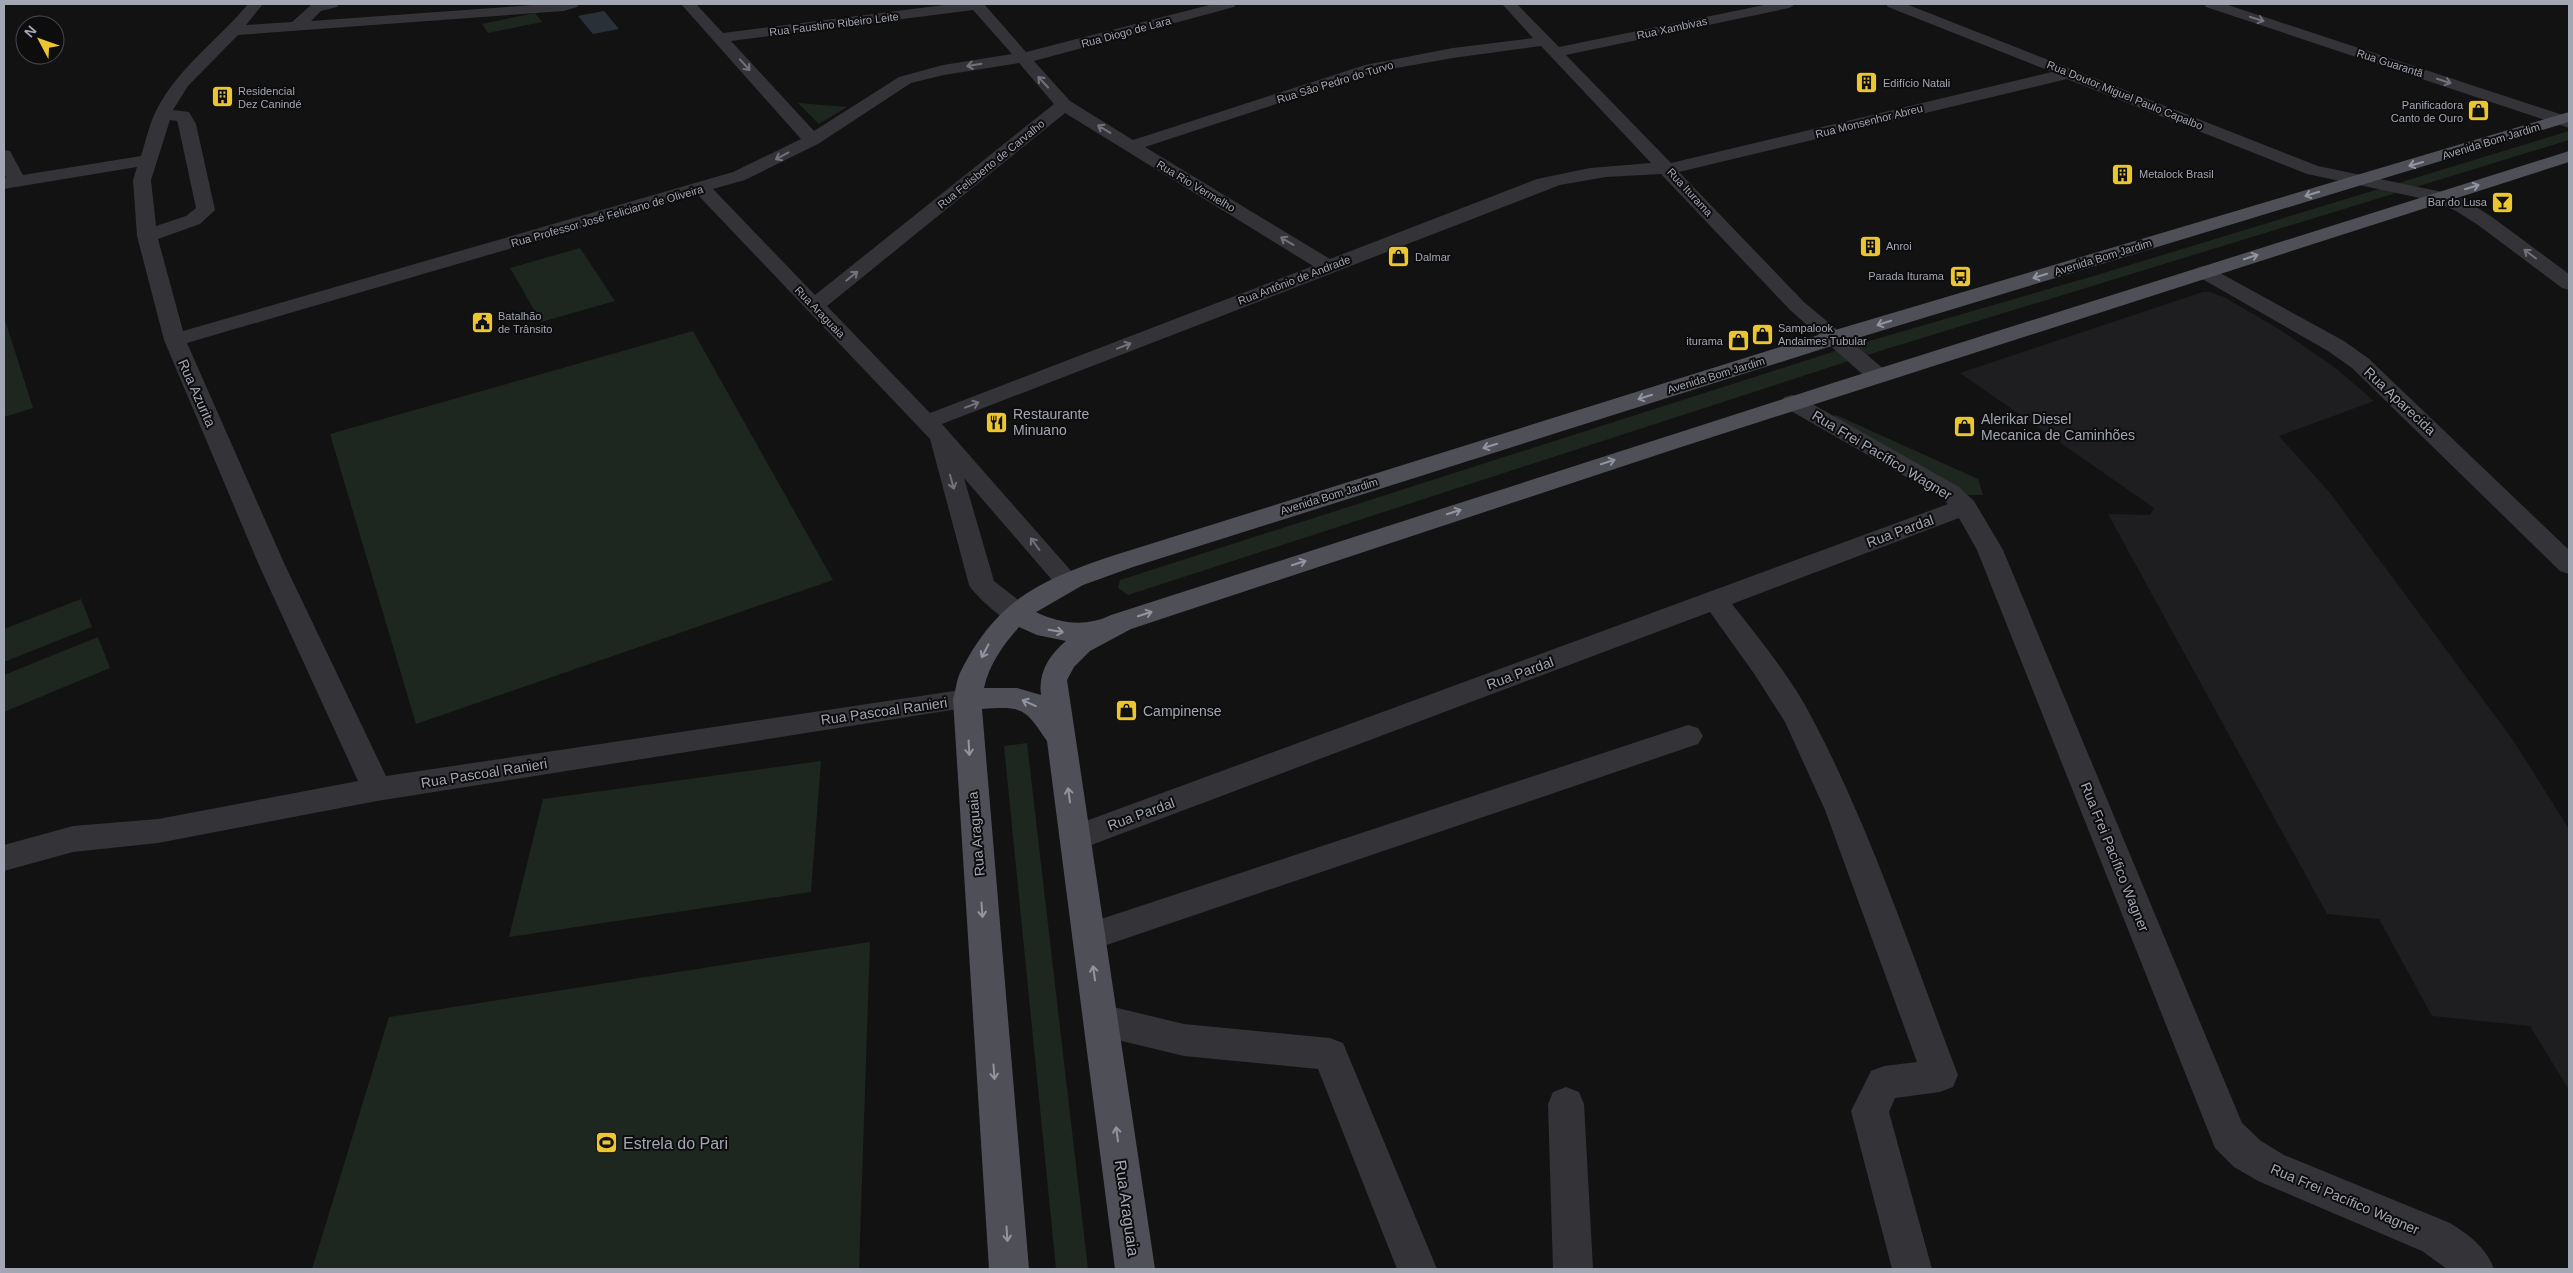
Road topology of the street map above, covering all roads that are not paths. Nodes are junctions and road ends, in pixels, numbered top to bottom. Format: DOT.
graph roads {
  1 [pos="256,4"];
  2 [pos="332,4"];
  3 [pos="572,4"];
  4 [pos="688,4"];
  5 [pos="977,4"];
  6 [pos="1229,4"];
  7 [pos="1509,4"];
  8 [pos="1789,4"];
  9 [pos="1893,4"];
  10 [pos="2210,4"];
  11 [pos="297,26"];
  12 [pos="234,31"];
  13 [pos="720,38"];
  14 [pos="1550,46"];
  15 [pos="1022,59"];
  16 [pos="2070,73"];
  17 [pos="1064,105"];
  18 [pos="162,115"];
  19 [pos="2566,120"];
  20 [pos="812,140"];
  21 [pos="1131,146"];
  22 [pos="4,154"];
  23 [pos="2569,156"];
  24 [pos="148,160"];
  25 [pos="1668,169"];
  26 [pos="2359,180"];
  27 [pos="10,183"];
  28 [pos="702,188"];
  29 [pos="2440,197"];
  30 [pos="147,236"];
  31 [pos="1329,267"];
  32 [pos="2204,272"];
  33 [pos="2564,277"];
  34 [pos="814,306"];
  35 [pos="1833,338"];
  36 [pos="175,340"];
  37 [pos="1877,375"];
  38 [pos="1792,402"];
  39 [pos="933,428"];
  40 [pos="1965,507"];
  41 [pos="2569,565"];
  42 [pos="1067,581"];
  43 [pos="1715,600"];
  44 [pos="1016,613"];
  45 [pos="1100,631"];
  46 [pos="968,699"];
  47 [pos="1688,736"];
  48 [pos="1061,738"];
  49 [pos="377,789"];
  50 [pos="1075,838"];
  51 [pos="4,858"];
  52 [pos="1089,937"];
  53 [pos="1101,1020"];
  54 [pos="1566,1104"];
  55 [pos="1009,1269"];
  56 [pos="1135,1269"];
  57 [pos="1417,1269"];
  58 [pos="1573,1269"];
  59 [pos="1912,1269"];
  60 [pos="2474,1269"];
  1 -- 12 [label="street, Rua Azurita"];
  2 -- 11 [label="street"];
  3 -- 11 [label="street"];
  4 -- 13 [label="street"];
  5 -- 13 [label="street, Rua Faustino Ribeiro Leite"];
  5 -- 15 [label="street"];
  6 -- 15 [label="street, Rua Diogo de Lara"];
  7 -- 14 [label="street, Rua Iturama"];
  8 -- 14 [label="street, Rua Xambivas"];
  9 -- 16 [label="street, Rua Doutor Miguel Paulo Capalbo"];
  10 -- 19 [label="street, Rua Guarantã, one-way"];
  11 -- 12 [label="street"];
  12 -- 18 [label="street, Rua Azurita"];
  13 -- 20 [label="street, one-way"];
  14 -- 21 [label="street, Rua São Pedro do Turvo"];
  14 -- 25 [label="street, Rua Iturama"];
  17 -- 15 [label="street, one-way"];
  15 -- 20 [label="street, Rua Professor José Feliciano de Oliveira, one-way"];
  16 -- 25 [label="street, Rua Monsenhor Abreu"];
  16 -- 26 [label="street, Rua Doutor Miguel Paulo Capalbo"];
  21 -- 17 [label="street, Rua Rio Vermelho, one-way"];
  34 -- 17 [label="street, Rua Felisberto de Carvalho, one-way"];
  18 -- 24 [label="street, Rua Azurita"];
  18 -- 30 [label="street"];
  19 -- 26 [label="main road, Avenida Bom Jardim, one-way"];
  20 -- 28 [label="street, Rua Professor José Feliciano de Oliveira, one-way"];
  31 -- 21 [label="street, Rua Rio Vermelho, one-way"];
  22 -- 27 [label="street"];
  29 -- 23 [label="main road, one-way"];
  24 -- 27 [label="street"];
  24 -- 30 [label="street, Rua Azurita"];
  25 -- 31 [label="street, Rua Antônio de Andrade"];
  25 -- 35 [label="street, Rua Iturama"];
  26 -- 29 [label="street, Rua Doutor Miguel Paulo Capalbo"];
  26 -- 35 [label="main road, Avenida Bom Jardim, one-way"];
  28 -- 34 [label="street, Rua Araguaia"];
  28 -- 36 [label="street, Rua Professor José Feliciano de Oliveira"];
  32 -- 29 [label="main road, one-way"];
  33 -- 29 [label="street, Rua Doutor Miguel Paulo Capalbo, one-way"];
  30 -- 36 [label="street, Rua Azurita"];
  39 -- 31 [label="street, Rua Antônio de Andrade, one-way"];
  32 -- 37 [label="main road"];
  32 -- 41 [label="street, Rua Aparecida"];
  34 -- 39 [label="street, Rua Araguaia"];
  35 -- 37 [label="street, Rua Iturama"];
  35 -- 42 [label="main road, Avenida Bom Jardim, one-way"];
  36 -- 49 [label="street, Rua Azurita"];
  37 -- 38 [label="main road"];
  38 -- 40 [label="street, Rua Frei Pacífico Wagner"];
  45 -- 38 [label="main road, one-way"];
  42 -- 39 [label="street, Rua Araguaia, one-way"];
  39 -- 44 [label="street, Rua Araguaia, one-way"];
  40 -- 43 [label="street, Rua Pardal"];
  40 -- 60 [label="street, Rua Frei Pacífico Wagner"];
  42 -- 44 [label="main road, Avenida Bom Jardim"];
  43 -- 50 [label="street, Rua Pardal"];
  43 -- 59 [label="street"];
  44 -- 45 [label="main road, one-way"];
  44 -- 46 [label="main road, Rua Araguaia, one-way"];
  45 -- 48 [label="main road, Rua Araguaia"];
  48 -- 46 [label="main road, one-way"];
  46 -- 49 [label="street, Rua Pascoal Ranieri"];
  46 -- 55 [label="main road, Rua Araguaia, one-way"];
  47 -- 52 [label="street"];
  50 -- 48 [label="main road, Rua Araguaia, one-way"];
  49 -- 51 [label="street, Rua Pascoal Ranieri"];
  50 -- 52 [label="main road, Rua Araguaia"];
  53 -- 52 [label="main road, Rua Araguaia, one-way"];
  56 -- 53 [label="main road, Rua Araguaia, one-way"];
  53 -- 57 [label="street"];
  54 -- 58 [label="street"];
}
